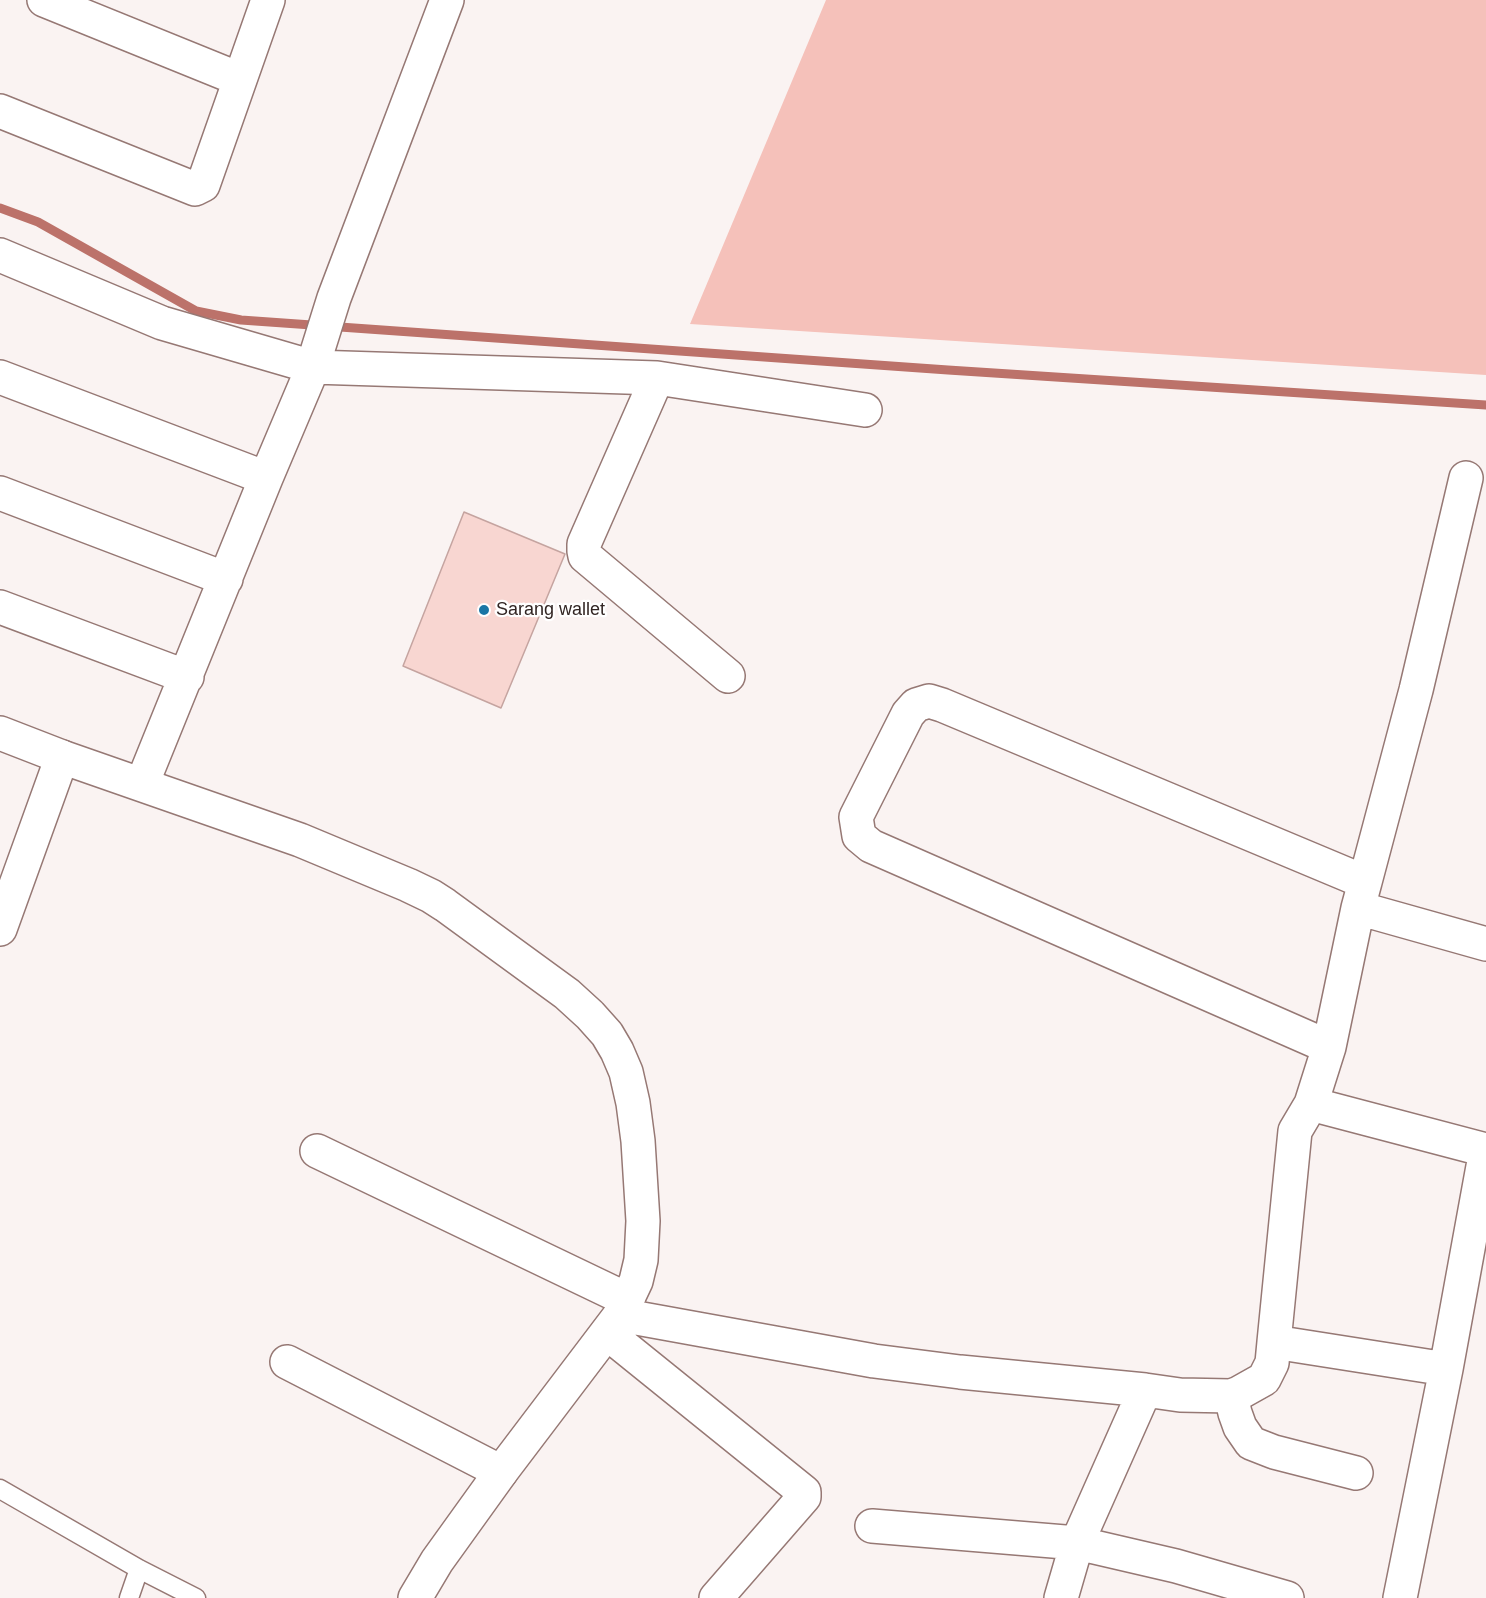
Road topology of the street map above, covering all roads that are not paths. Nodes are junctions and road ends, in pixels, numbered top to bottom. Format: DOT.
graph roads {
  1 [pos="44,0"];
  2 [pos="268,0"];
  3 [pos="447,0"];
  4 [pos="240,79"];
  5 [pos="0,111"];
  6 [pos="0,255"];
  7 [pos="316,358"];
  8 [pos="0,377"];
  9 [pos="657,378"];
  10 [pos="865,410"];
  11 [pos="266,478"];
  12 [pos="1466,478"];
  13 [pos="0,493"];
  14 [pos="226,579"];
  15 [pos="0,608"];
  16 [pos="728,676"];
  17 [pos="186,677"];
  18 [pos="0,733"];
  19 [pos="62,757"];
  20 [pos="142,784"];
  21 [pos="1361,895"];
  22 [pos="0,929"];
  23 [pos="1486,944"];
  24 [pos="1329,1047"];
  25 [pos="1311,1104"];
  26 [pos="1486,1150"];
  27 [pos="317,1151"];
  28 [pos="618,1316"];
  29 [pos="1274,1342"];
  30 [pos="287,1362"];
  31 [pos="1446,1369"];
  32 [pos="1145,1390"];
  33 [pos="1231,1396"];
  34 [pos="501,1472"];
  35 [pos="1356,1473"];
  36 [pos="0,1489"];
  37 [pos="872,1526"];
  38 [pos="1077,1543"];
  39 [pos="139,1569"];
  40 [pos="129,1598"];
  41 [pos="196,1598"];
  42 [pos="415,1598"];
  43 [pos="716,1598"];
  44 [pos="1061,1598"];
  45 [pos="1287,1598"];
  46 [pos="1400,1598"];
  1 -- 4 [label="street"];
  2 -- 4 [label="street"];
  3 -- 7 [label="street"];
  4 -- 5 [label="street"];
  6 -- 7 [label="street"];
  7 -- 9 [label="street"];
  7 -- 11 [label="street"];
  8 -- 11 [label="street"];
  9 -- 10 [label="street"];
  9 -- 16 [label="street"];
  11 -- 14 [label="street"];
  12 -- 21 [label="street"];
  13 -- 14 [label="street"];
  14 -- 17 [label="street"];
  15 -- 17 [label="street"];
  17 -- 20 [label="street"];
  18 -- 19 [label="street"];
  19 -- 20 [label="street"];
  19 -- 22 [label="street"];
  20 -- 28 [label="street"];
  21 -- 23 [label="street"];
  21 -- 24 [label="street"];
  21 -- 24 [label="street"];
  24 -- 25 [label="street"];
  25 -- 26 [label="street"];
  25 -- 29 [label="street"];
  26 -- 31 [label="street"];
  27 -- 28 [label="street"];
  28 -- 32 [label="street"];
  28 -- 34 [label="street"];
  28 -- 43 [label="street"];
  29 -- 31 [label="street"];
  29 -- 33 [label="street"];
  30 -- 34 [label="street"];
  31 -- 46 [label="street"];
  32 -- 33 [label="street"];
  32 -- 38 [label="street"];
  33 -- 35 [label="street"];
  34 -- 42 [label="street"];
  36 -- 39 [label="lane"];
  37 -- 38 [label="street"];
  38 -- 44 [label="street"];
  38 -- 45 [label="street"];
  39 -- 40 [label="lane"];
  39 -- 41 [label="lane"];
}
